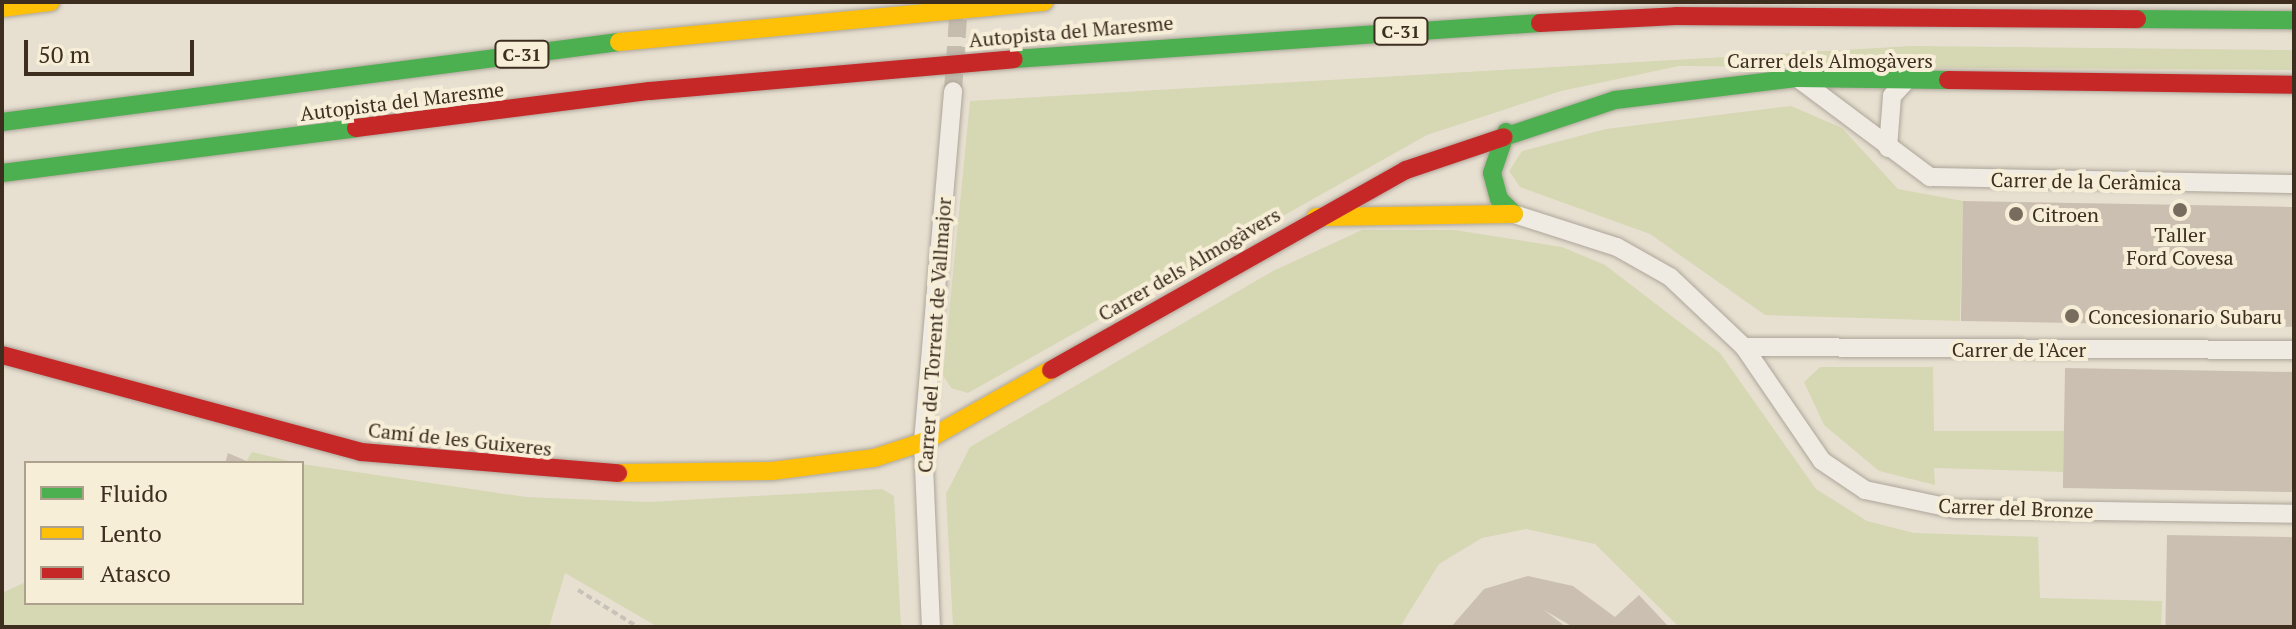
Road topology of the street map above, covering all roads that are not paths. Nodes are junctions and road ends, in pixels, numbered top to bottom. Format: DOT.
graph roads {
  1 [pos="51,2"];
  2 [pos="1044,2"];
  3 [pos="2,8"];
  4 [pos="2294,20"];
  5 [pos="1796,78"];
  6 [pos="1907,80"];
  7 [pos="2294,85"];
  8 [pos="953,91"];
  9 [pos="2,122"];
  10 [pos="1506,132"];
  11 [pos="1888,148"];
  12 [pos="2,173"];
  13 [pos="2294,184"];
  14 [pos="1514,214"];
  15 [pos="1314,217"];
  16 [pos="1744,347"];
  17 [pos="2294,350"];
  18 [pos="2,355"];
  19 [pos="923,442"];
  20 [pos="2294,514"];
  21 [pos="931,627"];
  1 -- 3 [label="main road"];
  2 -- 9 [label="main road, Autopista del Maresme / C-31"];
  4 -- 12 [label="main road, Autopista del Maresme / C-31"];
  5 -- 6 [label="main road, Carrer dels Almogàvers"];
  5 -- 10 [label="main road, Carrer dels Almogàvers"];
  5 -- 11 [label="street, Carrer de la Ceràmica"];
  6 -- 7 [label="main road, Carrer dels Almogàvers"];
  6 -- 11 [label="street"];
  8 -- 19 [label="street, Carrer del Torrent de Vallmajor"];
  10 -- 14 [label="main road"];
  10 -- 15 [label="main road, Carrer dels Almogàvers"];
  11 -- 13 [label="street, Carrer de la Ceràmica"];
  14 -- 15 [label="main road"];
  14 -- 16 [label="street, Carrer del Bronze"];
  15 -- 19 [label="main road, Carrer dels Almogàvers"];
  16 -- 17 [label="street, Carrer de l'Acer"];
  16 -- 20 [label="street, Carrer del Bronze"];
  18 -- 19 [label="main road, Camí de les Guixeres"];
  19 -- 21 [label="street, Carrer del Torrent de Vallmajor"];
}
